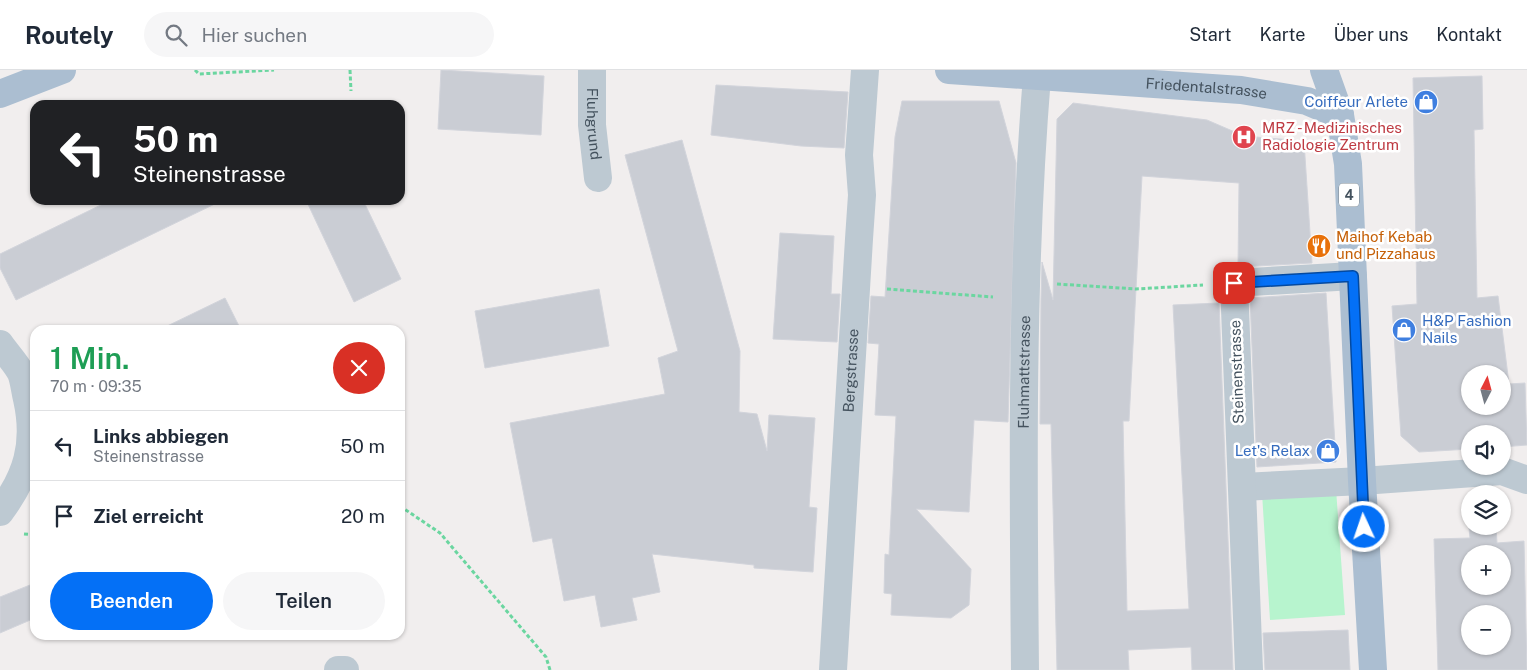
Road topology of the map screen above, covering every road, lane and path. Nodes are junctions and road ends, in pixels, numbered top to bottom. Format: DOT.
graph roads {
  1 [pos="62,70"];
  2 [pos="195,70"];
  3 [pos="274,70"];
  4 [pos="350,70"];
  5 [pos="592,70"];
  6 [pos="865,70"];
  7 [pos="949,70"];
  8 [pos="1324,70"];
  9 [pos="1037,76"];
  10 [pos="351,91"];
  11 [pos="0,94"];
  12 [pos="1340,115"];
  13 [pos="598,178"];
  14 [pos="1027,270"];
  15 [pos="1353,276"];
  16 [pos="1234,283"];
  17 [pos="922,291"];
  18 [pos="957,293"];
  19 [pos="0,344"];
  20 [pos="30,411"];
  21 [pos="30,448"];
  22 [pos="1527,480"];
  23 [pos="1362,482"];
  24 [pos="1242,486"];
  25 [pos="405,509"];
  26 [pos="0,512"];
  27 [pos="338,670"];
  28 [pos="345,670"];
  29 [pos="550,670"];
  30 [pos="833,670"];
  31 [pos="1025,670"];
  32 [pos="1249,670"];
  33 [pos="1373,670"];
  1 -- 11 [label="main road"];
  2 -- 3 [label="path"];
  4 -- 10 [label="path"];
  5 -- 13 [label="street, Fluhgrund"];
  6 -- 30 [label="street, Bergstrasse"];
  7 -- 9 [label="main road, Friedentalstrasse"];
  8 -- 12 [label="main road, 4"];
  9 -- 12 [label="main road, Friedentalstrasse"];
  9 -- 14 [label="street, Fluhmattstrasse"];
  12 -- 15 [label="main road, 4"];
  14 -- 16 [label="path"];
  14 -- 31 [label="street, Fluhmattstrasse"];
  15 -- 16 [label="street"];
  15 -- 23 [label="main road, 4"];
  16 -- 24 [label="street, Steinenstrasse"];
  17 -- 18 [label="path"];
  19 -- 20 [label="street"];
  21 -- 26 [label="street"];
  22 -- 23 [label="street"];
  23 -- 24 [label="street"];
  23 -- 33 [label="main road, 4"];
  24 -- 32 [label="street, Steinenstrasse"];
  25 -- 29 [label="path"];
  27 -- 28 [label="street"];
}
